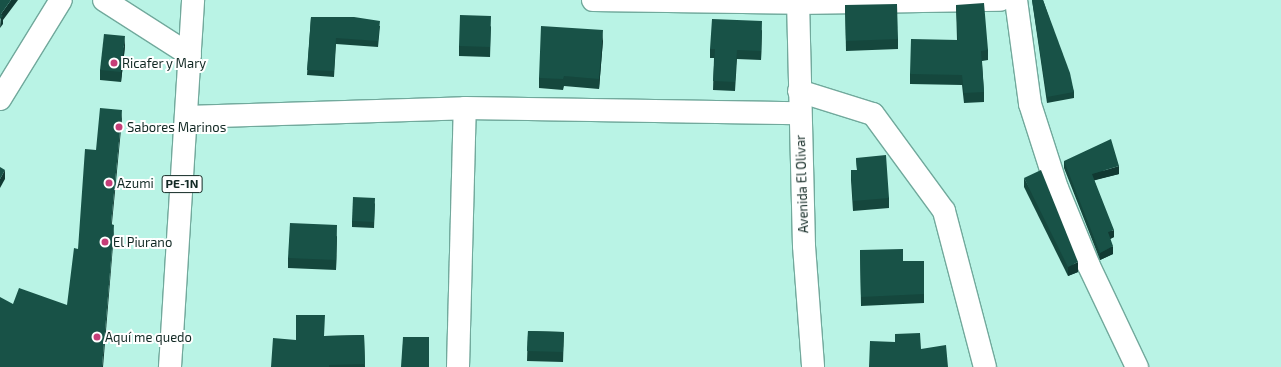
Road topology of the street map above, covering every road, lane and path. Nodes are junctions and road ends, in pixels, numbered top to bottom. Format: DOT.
graph roads {
  1 [pos="61,0"];
  2 [pos="104,0"];
  3 [pos="193,0"];
  4 [pos="593,0"];
  5 [pos="1000,0"];
  6 [pos="1016,0"];
  7 [pos="656,1"];
  8 [pos="798,2"];
  9 [pos="190,55"];
  10 [pos="799,91"];
  11 [pos="0,100"];
  12 [pos="465,108"];
  13 [pos="799,113"];
  14 [pos="186,117"];
  15 [pos="170,367"];
  16 [pos="458,367"];
  17 [pos="813,367"];
  18 [pos="985,367"];
  19 [pos="1137,367"];
  1 -- 11 [label="main road"];
  2 -- 9 [label="main road"];
  3 -- 9 [label="main road, PE-1N"];
  4 -- 7 [label="main road"];
  5 -- 8 [label="main road"];
  6 -- 19 [label="main road"];
  7 -- 8 [label="main road"];
  8 -- 10 [label="main road, Avenida El Olivar"];
  9 -- 14 [label="main road, PE-1N"];
  10 -- 13 [label="main road, Avenida El Olivar"];
  10 -- 18 [label="main road"];
  12 -- 13 [label="main road"];
  12 -- 14 [label="main road"];
  12 -- 16 [label="main road"];
  13 -- 17 [label="main road, Avenida El Olivar"];
  14 -- 15 [label="main road, PE-1N"];
}
